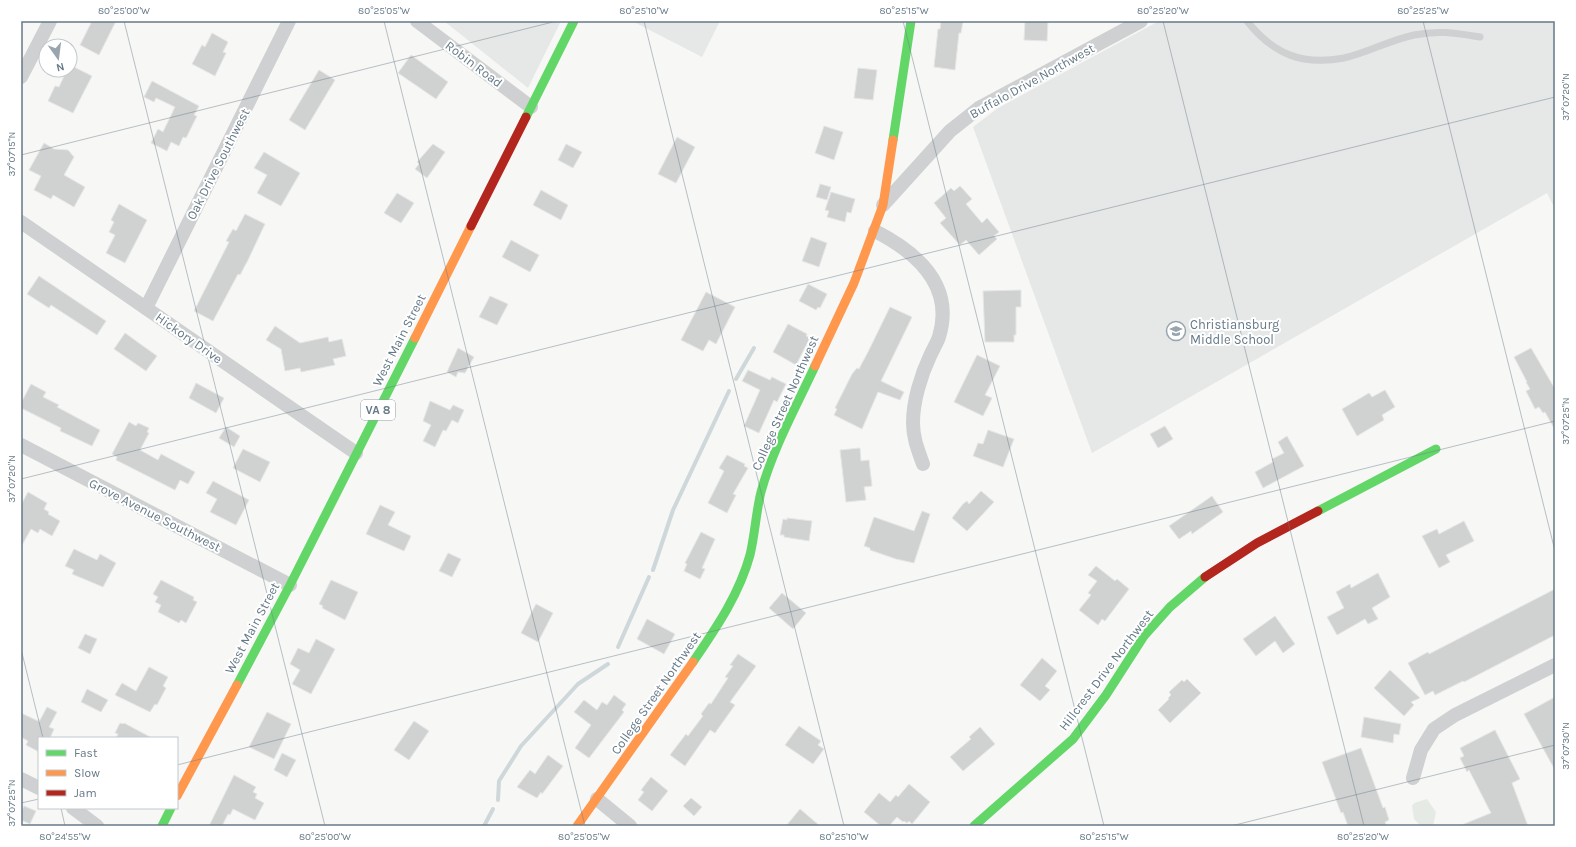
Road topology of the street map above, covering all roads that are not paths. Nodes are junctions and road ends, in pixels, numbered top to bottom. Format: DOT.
graph roads {
  1 [pos="50,21"];
  2 [pos="289,21"];
  3 [pos="417,21"];
  4 [pos="574,21"];
  5 [pos="910,21"];
  6 [pos="1141,21"];
  7 [pos="1248,21"];
  8 [pos="1480,37"];
  9 [pos="21,77"];
  10 [pos="531,107"];
  11 [pos="883,205"];
  12 [pos="21,222"];
  13 [pos="875,231"];
  14 [pos="146,308"];
  15 [pos="21,445"];
  16 [pos="1436,449"];
  17 [pos="356,453"];
  18 [pos="923,464"];
  19 [pos="290,585"];
  20 [pos="1555,665"];
  21 [pos="1412,778"];
  22 [pos="21,779"];
  23 [pos="38,788"];
  24 [pos="178,794"];
  25 [pos="597,799"];
  26 [pos="74,809"];
  27 [pos="170,809"];
  28 [pos="97,826"];
  29 [pos="162,826"];
  30 [pos="577,826"];
  31 [pos="630,826"];
  32 [pos="974,826"];
  1 -- 9 [label="street"];
  2 -- 14 [label="street, Oak Drive Southwest"];
  3 -- 10 [label="street, Robin Road"];
  4 -- 10 [label="street, West Main Street / VA 8"];
  5 -- 11 [label="street, College Street Northwest"];
  6 -- 11 [label="street, Buffalo Drive Northwest"];
  7 -- 8 [label="lane"];
  10 -- 17 [label="street, West Main Street / VA 8"];
  11 -- 13 [label="street, College Street Northwest"];
  12 -- 14 [label="street, Hickory Drive"];
  13 -- 18 [label="street"];
  13 -- 25 [label="street, College Street Northwest"];
  14 -- 17 [label="street, Hickory Drive"];
  15 -- 19 [label="street, Grove Avenue Southwest"];
  16 -- 32 [label="street, Hillcrest Drive Northwest"];
  17 -- 19 [label="street, West Main Street / VA 8"];
  19 -- 24 [label="street, West Main Street / VA 8"];
  20 -- 21 [label="street"];
  22 -- 23 [label="street"];
  25 -- 30 [label="street, College Street Northwest"];
  25 -- 31 [label="street"];
  26 -- 28 [label="street"];
  27 -- 29 [label="street"];
}
